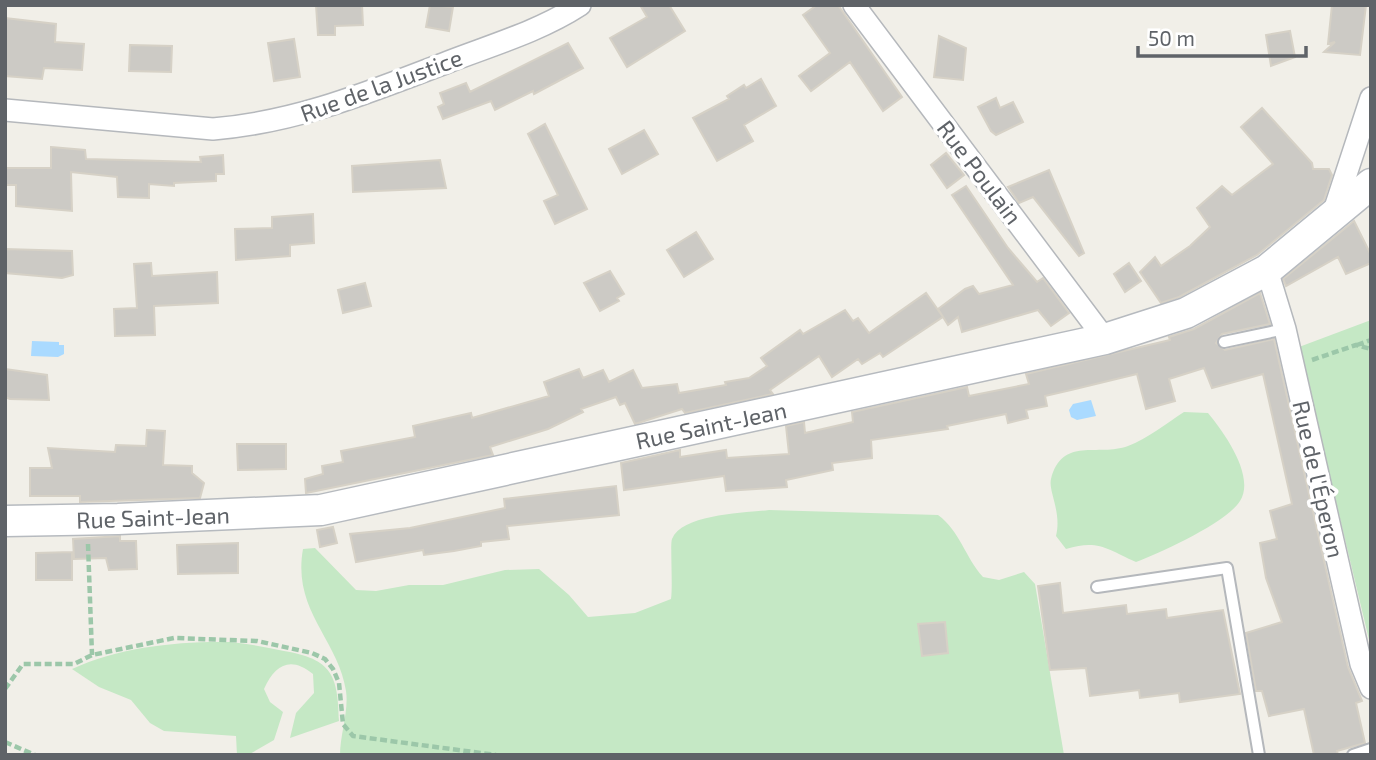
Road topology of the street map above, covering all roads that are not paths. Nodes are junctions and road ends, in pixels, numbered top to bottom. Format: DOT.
graph roads {
  1 [pos="580,5"];
  2 [pos="854,5"];
  3 [pos="1371,98"];
  4 [pos="5,110"];
  5 [pos="1371,184"];
  6 [pos="1334,211"];
  7 [pos="1268,270"];
  8 [pos="1285,329"];
  9 [pos="1105,339"];
  10 [pos="1224,342"];
  11 [pos="5,521"];
  12 [pos="1097,587"];
  13 [pos="1371,688"];
  14 [pos="1371,749"];
  15 [pos="1259,755"];
  16 [pos="1353,755"];
  1 -- 4 [label="street, Rue de la Justice"];
  2 -- 9 [label="street, Rue Poulain"];
  3 -- 6 [label="street"];
  5 -- 6 [label="street, Rue Saint-Jean"];
  6 -- 7 [label="street, Rue Saint-Jean"];
  7 -- 8 [label="street, Rue de l'Éperon"];
  7 -- 9 [label="street, Rue Saint-Jean"];
  8 -- 10 [label="lane"];
  8 -- 13 [label="street, Rue de l'Éperon"];
  9 -- 11 [label="street, Rue Saint-Jean"];
  12 -- 15 [label="lane"];
  14 -- 16 [label="lane"];
}
